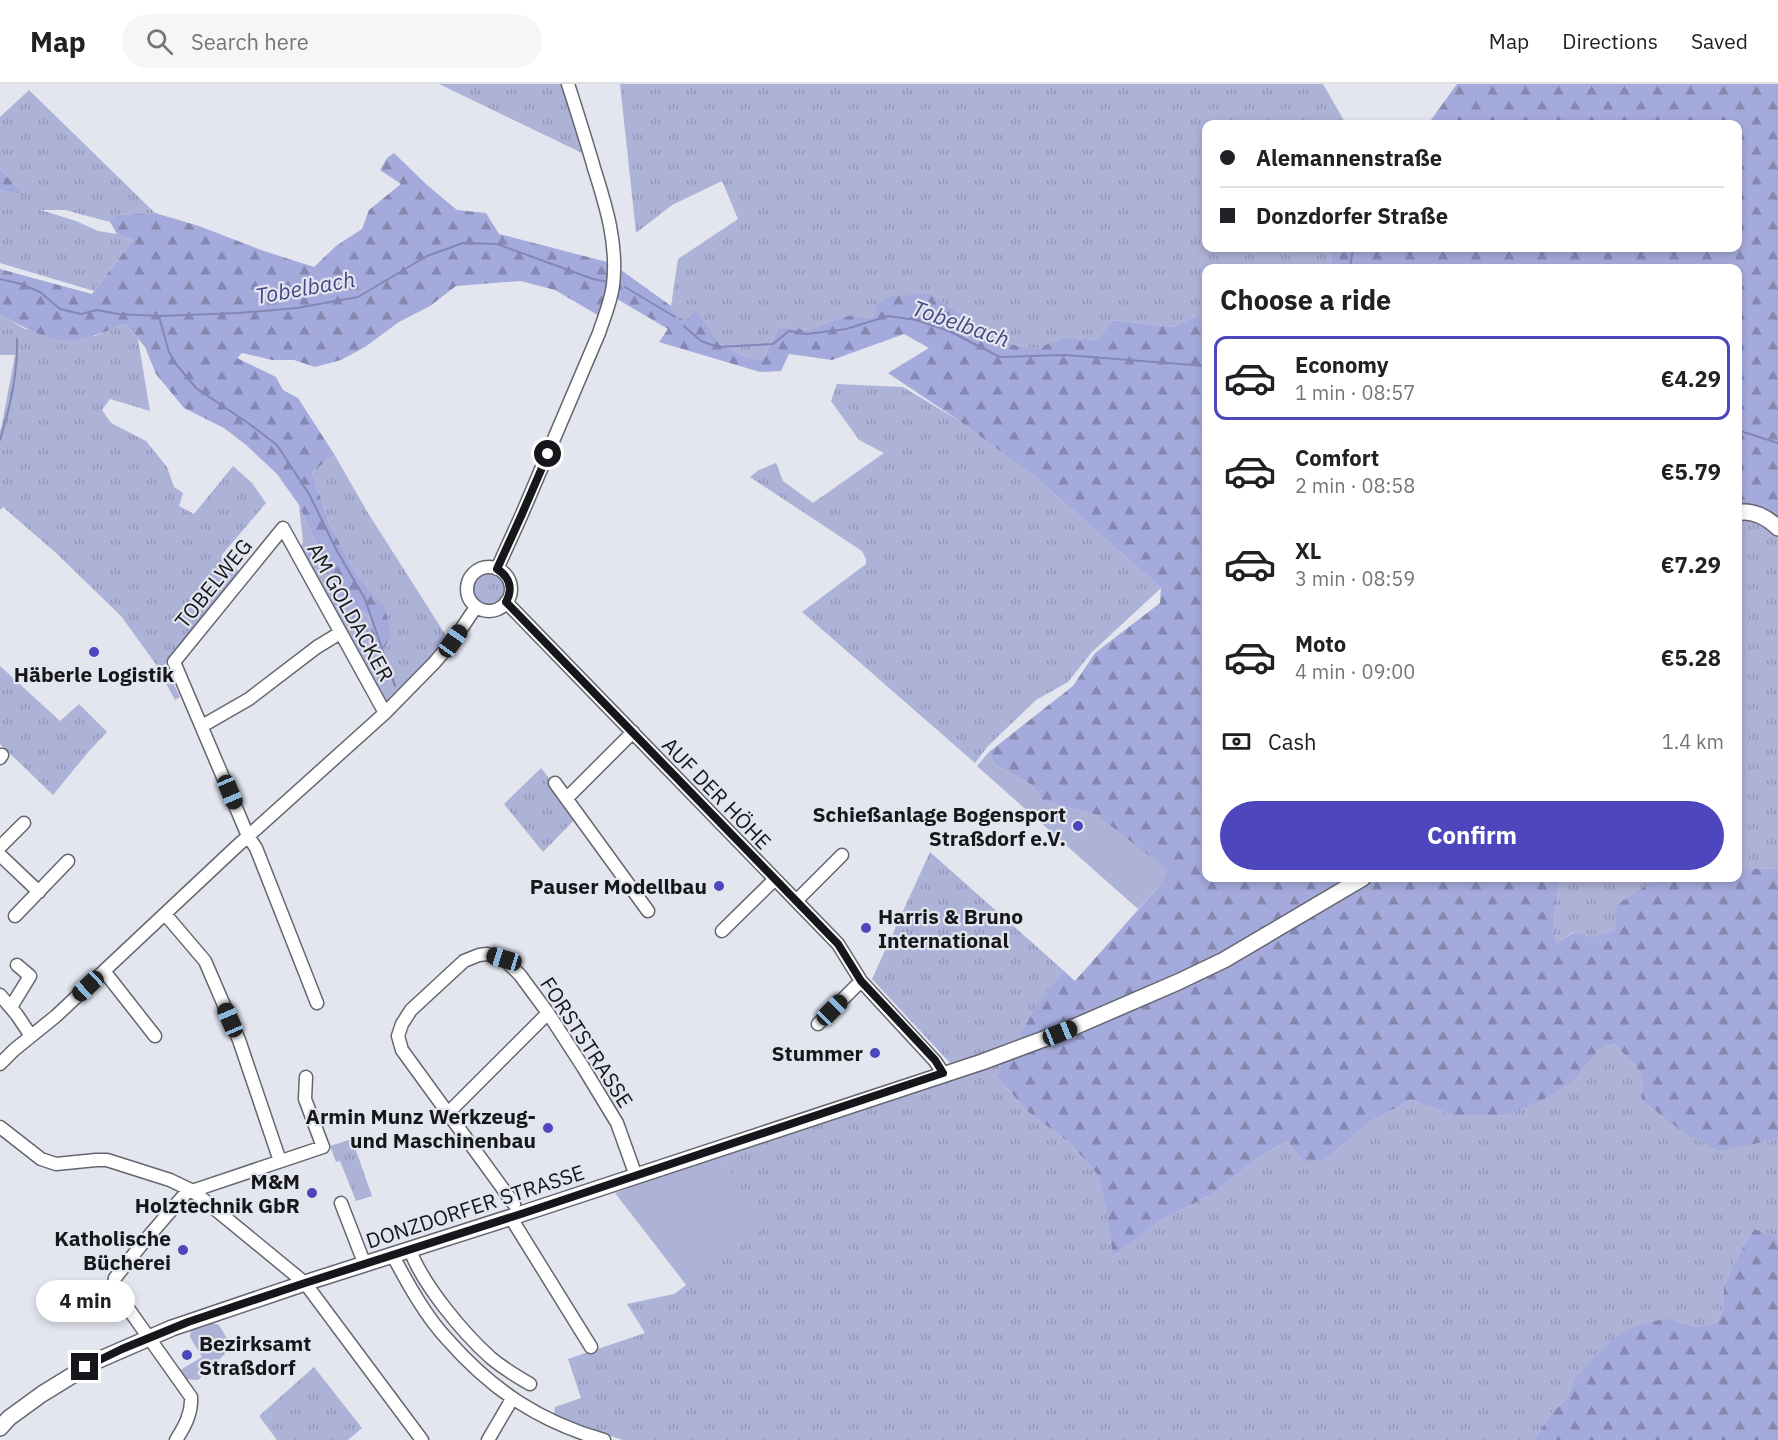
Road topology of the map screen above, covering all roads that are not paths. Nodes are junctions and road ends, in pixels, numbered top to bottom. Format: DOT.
graph roads {
  1 [pos="568,84"];
  2 [pos="1742,512"];
  3 [pos="284,528"];
  4 [pos="1778,528"];
  5 [pos="497,569"];
  6 [pos="506,602"];
  7 [pos="476,607"];
  8 [pos="340,633"];
  9 [pos="385,713"];
  10 [pos="202,726"];
  11 [pos="633,732"];
  12 [pos="555,783"];
  13 [pos="567,798"];
  14 [pos="24,823"];
  15 [pos="248,836"];
  16 [pos="0,847"];
  17 [pos="0,855"];
  18 [pos="842,855"];
  19 [pos="68,861"];
  20 [pos="774,880"];
  21 [pos="1356,882"];
  22 [pos="39,892"];
  23 [pos="796,902"];
  24 [pos="648,911"];
  25 [pos="165,914"];
  26 [pos="15,916"];
  27 [pos="722,931"];
  28 [pos="17,965"];
  29 [pos="104,970"];
  30 [pos="861,981"];
  31 [pos="0,995"];
  32 [pos="317,1003"];
  33 [pos="11,1007"];
  34 [pos="548,1013"];
  35 [pos="818,1024"];
  36 [pos="31,1036"];
  37 [pos="155,1036"];
  38 [pos="0,1064"];
  39 [pos="943,1073"];
  40 [pos="306,1077"];
  41 [pos="448,1113"];
  42 [pos="0,1127"];
  43 [pos="280,1161"];
  44 [pos="636,1176"];
  45 [pos="193,1191"];
  46 [pos="341,1203"];
  47 [pos="513,1211"];
  48 [pos="410,1250"];
  49 [pos="393,1256"];
  50 [pos="365,1265"];
  51 [pos="305,1283"];
  52 [pos="149,1337"];
  53 [pos="591,1347"];
  54 [pos="530,1384"];
  55 [pos="512,1400"];
  56 [pos="0,1430"];
  57 [pos="1,1440"];
  58 [pos="176,1440"];
  59 [pos="422,1440"];
  60 [pos="488,1440"];
  61 [pos="604,1440"];
  1 -- 5 [label="street"];
  2 -- 4 [label="main road"];
  3 -- 8 [label="street, AM GOLDACKER"];
  3 -- 10 [label="street, TOBELWEG"];
  5 -- 6 [label="street"];
  5 -- 7 [label="street"];
  6 -- 7 [label="street"];
  6 -- 11 [label="street, AUF DER HÖHE"];
  7 -- 9 [label="street"];
  8 -- 9 [label="street, AM GOLDACKER"];
  8 -- 10 [label="street"];
  9 -- 15 [label="street"];
  10 -- 15 [label="street"];
  11 -- 13 [label="street, AUF DER HÖHE"];
  11 -- 20 [label="street, AUF DER HÖHE"];
  12 -- 13 [label="street"];
  13 -- 24 [label="street"];
  14 -- 16 [label="street"];
  15 -- 25 [label="street"];
  15 -- 32 [label="street"];
  17 -- 22 [label="street"];
  18 -- 23 [label="street"];
  19 -- 22 [label="street"];
  20 -- 23 [label="street, AUF DER HÖHE"];
  20 -- 27 [label="street, AUF DER HÖHE"];
  21 -- 39 [label="main road, DONZDORFER STRASSE"];
  22 -- 26 [label="street"];
  23 -- 30 [label="street, AUF DER HÖHE"];
  25 -- 29 [label="street"];
  25 -- 43 [label="street"];
  28 -- 33 [label="street"];
  29 -- 36 [label="street"];
  29 -- 37 [label="street"];
  30 -- 35 [label="street"];
  30 -- 39 [label="street, AUF DER HÖHE"];
  31 -- 33 [label="street"];
  33 -- 36 [label="street"];
  34 -- 41 [label="street"];
  34 -- 41 [label="street, FORSTSTRASSE"];
  34 -- 44 [label="street, FORSTSTRASSE"];
  36 -- 38 [label="street"];
  39 -- 44 [label="main road, DONZDORFER STRASSE"];
  40 -- 43 [label="street"];
  41 -- 47 [label="street, FORSTSTRASSE"];
  42 -- 45 [label="street"];
  43 -- 45 [label="street"];
  44 -- 47 [label="main road, DONZDORFER STRASSE"];
  45 -- 51 [label="street"];
  45 -- 52 [label="street"];
  46 -- 50 [label="street"];
  47 -- 48 [label="main road, DONZDORFER STRASSE"];
  47 -- 53 [label="street, FORSTSTRASSE"];
  48 -- 49 [label="main road, DONZDORFER STRASSE"];
  48 -- 54 [label="street"];
  49 -- 50 [label="main road, DONZDORFER STRASSE"];
  49 -- 55 [label="street"];
  50 -- 51 [label="main road, DONZDORFER STRASSE"];
  51 -- 52 [label="main road, DONZDORFER STRASSE"];
  51 -- 59 [label="street"];
  52 -- 56 [label="main road, DONZDORFER STRASSE"];
  52 -- 58 [label="street"];
  55 -- 60 [label="street"];
  55 -- 61 [label="street"];
  56 -- 57 [label="main road"];
}
